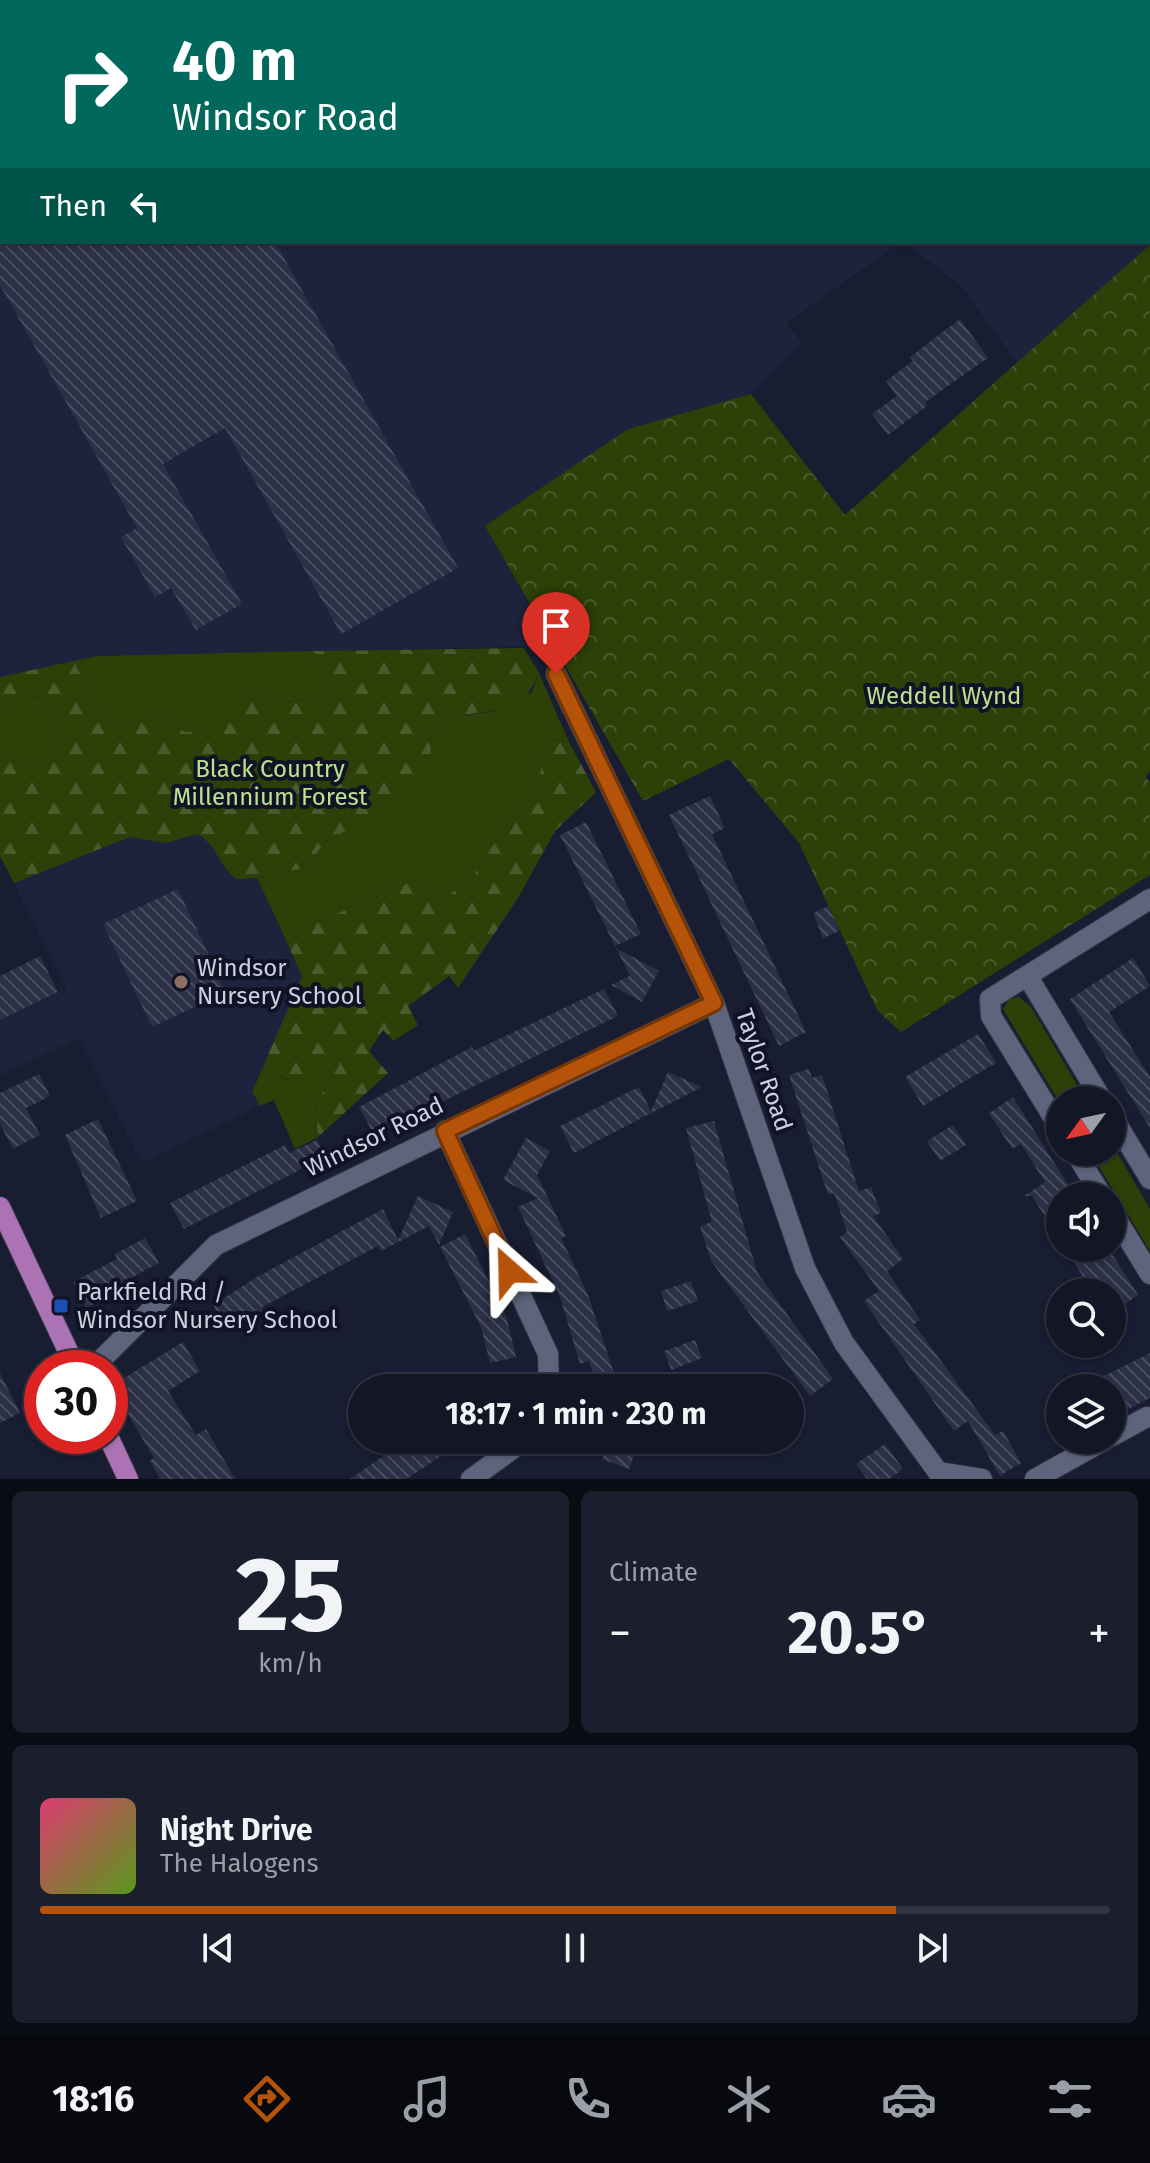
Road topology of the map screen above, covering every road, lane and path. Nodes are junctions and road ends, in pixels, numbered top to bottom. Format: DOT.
graph roads {
  1 [pos="556,674"];
  2 [pos="1150,899"];
  3 [pos="1028,977"];
  4 [pos="714,1003"];
  5 [pos="1094,1086"];
  6 [pos="1046,1105"];
  7 [pos="445,1131"];
  8 [pos="1126,1139"];
  9 [pos="1150,1179"];
  10 [pos="0,1207"];
  11 [pos="1126,1235"];
  12 [pos="1150,1274"];
  13 [pos="68,1350"];
  14 [pos="111,1350"];
  15 [pos="549,1374"];
  16 [pos="1147,1417"];
  17 [pos="1126,1428"];
  18 [pos="116,1454"];
  19 [pos="506,1454"];
  20 [pos="1080,1454"];
  21 [pos="938,1476"];
  22 [pos="128,1479"];
  23 [pos="471,1479"];
  24 [pos="982,1479"];
  25 [pos="1035,1479"];
  1 -- 4 [label="street, Taylor Road"];
  2 -- 3 [label="street"];
  3 -- 5 [label="street"];
  3 -- 6 [label="street"];
  4 -- 7 [label="street, Windsor Road"];
  4 -- 21 [label="street, Taylor Road"];
  7 -- 14 [label="street, Windsor Road"];
  7 -- 15 [label="street"];
  8 -- 9 [label="street"];
  10 -- 13 [label="main road"];
  11 -- 12 [label="street"];
  16 -- 17 [label="street"];
  18 -- 22 [label="main road"];
  19 -- 23 [label="street"];
  20 -- 25 [label="street"];
  21 -- 24 [label="street"];
}
